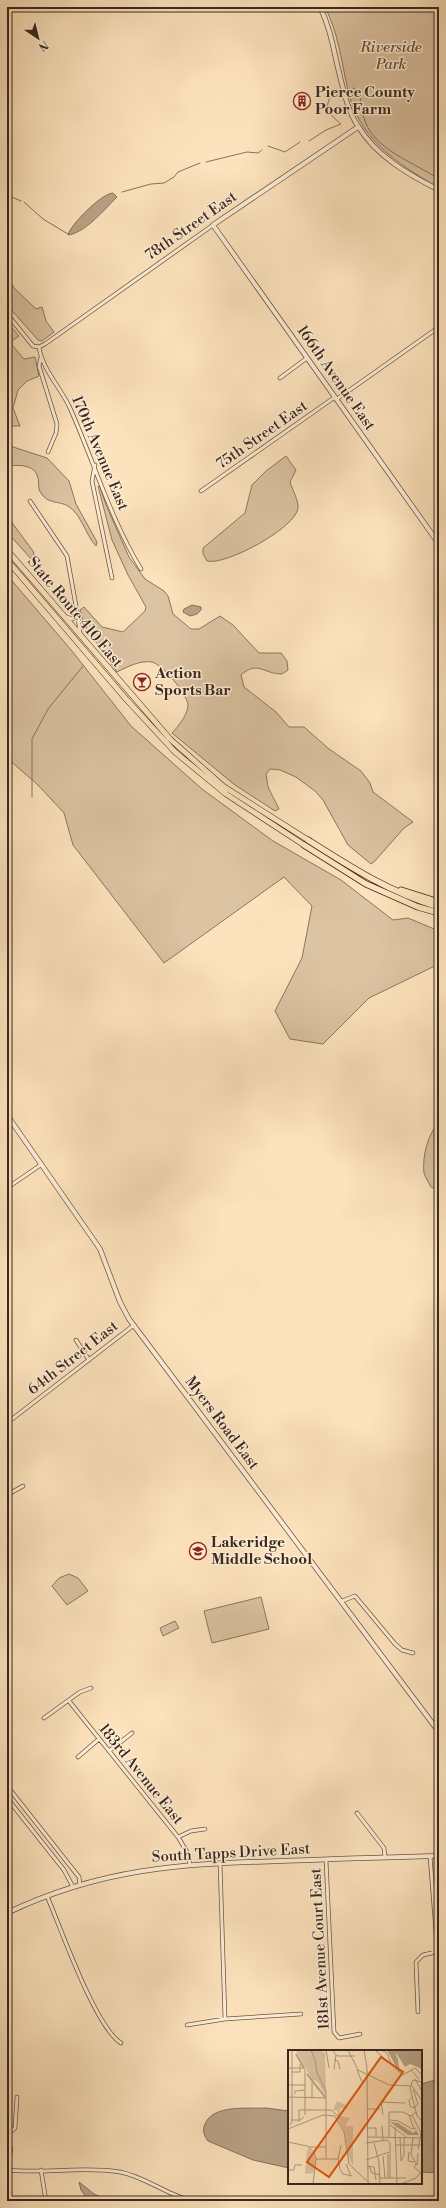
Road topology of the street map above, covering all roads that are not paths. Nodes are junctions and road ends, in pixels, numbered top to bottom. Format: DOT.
graph roads {
  1 [pos="320,7"];
  2 [pos="358,127"];
  3 [pos="439,190"];
  4 [pos="213,225"];
  5 [pos="7,314"];
  6 [pos="439,327"];
  7 [pos="39,347"];
  8 [pos="41,357"];
  9 [pos="307,358"];
  10 [pos="280,378"];
  11 [pos="336,398"];
  12 [pos="48,452"];
  13 [pos="94,465"];
  14 [pos="201,491"];
  15 [pos="30,501"];
  16 [pos="439,544"];
  17 [pos="7,550"];
  18 [pos="7,560"];
  19 [pos="141,569"];
  20 [pos="112,578"];
  21 [pos="53,604"];
  22 [pos="78,617"];
  23 [pos="80,636"];
  24 [pos="306,843"];
  25 [pos="335,857"];
  26 [pos="439,902"];
  27 [pos="439,907"];
  28 [pos="439,913"];
  29 [pos="7,1115"];
  30 [pos="42,1164"];
  31 [pos="7,1188"];
  32 [pos="134,1325"];
  33 [pos="76,1340"];
  34 [pos="90,1360"];
  35 [pos="7,1423"];
  36 [pos="23,1486"];
  37 [pos="7,1495"];
  38 [pos="342,1601"];
  39 [pos="413,1653"];
  40 [pos="92,1688"];
  41 [pos="69,1701"];
  42 [pos="44,1718"];
  43 [pos="439,1732"];
  44 [pos="132,1733"];
  45 [pos="99,1739"];
  46 [pos="109,1751"];
  47 [pos="78,1757"];
  48 [pos="7,1786"];
  49 [pos="7,1798"];
  50 [pos="358,1814"];
  51 [pos="205,1829"];
  52 [pos="178,1838"];
  53 [pos="430,1856"];
  54 [pos="439,1856"];
  55 [pos="386,1858"];
  56 [pos="326,1860"];
  57 [pos="220,1863"];
  58 [pos="190,1864"];
  59 [pos="80,1884"];
  60 [pos="73,1886"];
  61 [pos="47,1896"];
  62 [pos="7,1913"];
  63 [pos="438,1950"];
  64 [pos="418,2012"];
  65 [pos="301,2014"];
  66 [pos="225,2019"];
  67 [pos="187,2025"];
  68 [pos="360,2034"];
  69 [pos="121,2043"];
  70 [pos="17,2097"];
  71 [pos="7,2134"];
  72 [pos="7,2142"];
  73 [pos="7,2168"];
  74 [pos="41,2170"];
  75 [pos="46,2201"];
  76 [pos="194,2201"];
  1 -- 2 [label="street"];
  2 -- 3 [label="street"];
  2 -- 4 [label="street, 78th Street East"];
  4 -- 7 [label="street, 78th Street East"];
  4 -- 9 [label="street, 166th Avenue East"];
  5 -- 7 [label="street"];
  6 -- 11 [label="street, 75th Street East"];
  7 -- 8 [label="street, 170th Avenue East"];
  8 -- 12 [label="street"];
  8 -- 13 [label="street, 170th Avenue East"];
  9 -- 10 [label="street"];
  9 -- 11 [label="street, 166th Avenue East"];
  11 -- 14 [label="street, 75th Street East"];
  11 -- 16 [label="street, 166th Avenue East"];
  13 -- 19 [label="street, 170th Avenue East"];
  13 -- 20 [label="street"];
  15 -- 22 [label="street"];
  17 -- 21 [label="highway, State Route 410 East"];
  18 -- 24 [label="highway, State Route 410 East"];
  21 -- 22 [label="street"];
  21 -- 23 [label="highway, State Route 410 East"];
  22 -- 23 [label="street"];
  23 -- 24 [label="highway, State Route 410 East"];
  24 -- 25 [label="highway"];
  24 -- 28 [label="highway"];
  25 -- 26 [label="highway"];
  25 -- 27 [label="highway"];
  29 -- 30 [label="street, Myers Road East"];
  30 -- 31 [label="street"];
  30 -- 32 [label="street, Myers Road East"];
  32 -- 34 [label="street, 64th Street East"];
  32 -- 38 [label="street, Myers Road East"];
  33 -- 34 [label="street"];
  34 -- 35 [label="street, 64th Street East"];
  36 -- 37 [label="street"];
  38 -- 39 [label="street"];
  38 -- 43 [label="street, Myers Road East"];
  40 -- 41 [label="street"];
  41 -- 42 [label="street"];
  41 -- 45 [label="street, 183rd Avenue East"];
  44 -- 46 [label="street"];
  45 -- 46 [label="street, 183rd Avenue East"];
  45 -- 47 [label="street"];
  46 -- 52 [label="street, 183rd Avenue East"];
  48 -- 59 [label="street"];
  49 -- 60 [label="street"];
  50 -- 55 [label="street"];
  51 -- 52 [label="street"];
  52 -- 58 [label="street, 183rd Avenue East"];
  53 -- 54 [label="street, South Tapps Drive East"];
  53 -- 55 [label="street, South Tapps Drive East"];
  53 -- 63 [label="street"];
  55 -- 56 [label="street, South Tapps Drive East"];
  56 -- 57 [label="street, South Tapps Drive East"];
  56 -- 68 [label="street, 181st Avenue Court East"];
  57 -- 58 [label="street, South Tapps Drive East"];
  57 -- 66 [label="street"];
  58 -- 59 [label="street, South Tapps Drive East"];
  59 -- 60 [label="street, South Tapps Drive East"];
  60 -- 61 [label="street, South Tapps Drive East"];
  61 -- 62 [label="street, South Tapps Drive East"];
  61 -- 69 [label="street"];
  63 -- 64 [label="street"];
  65 -- 66 [label="street"];
  66 -- 67 [label="street"];
  70 -- 71 [label="street"];
  72 -- 73 [label="street"];
  73 -- 74 [label="street"];
  74 -- 75 [label="street"];
  74 -- 76 [label="street"];
}
